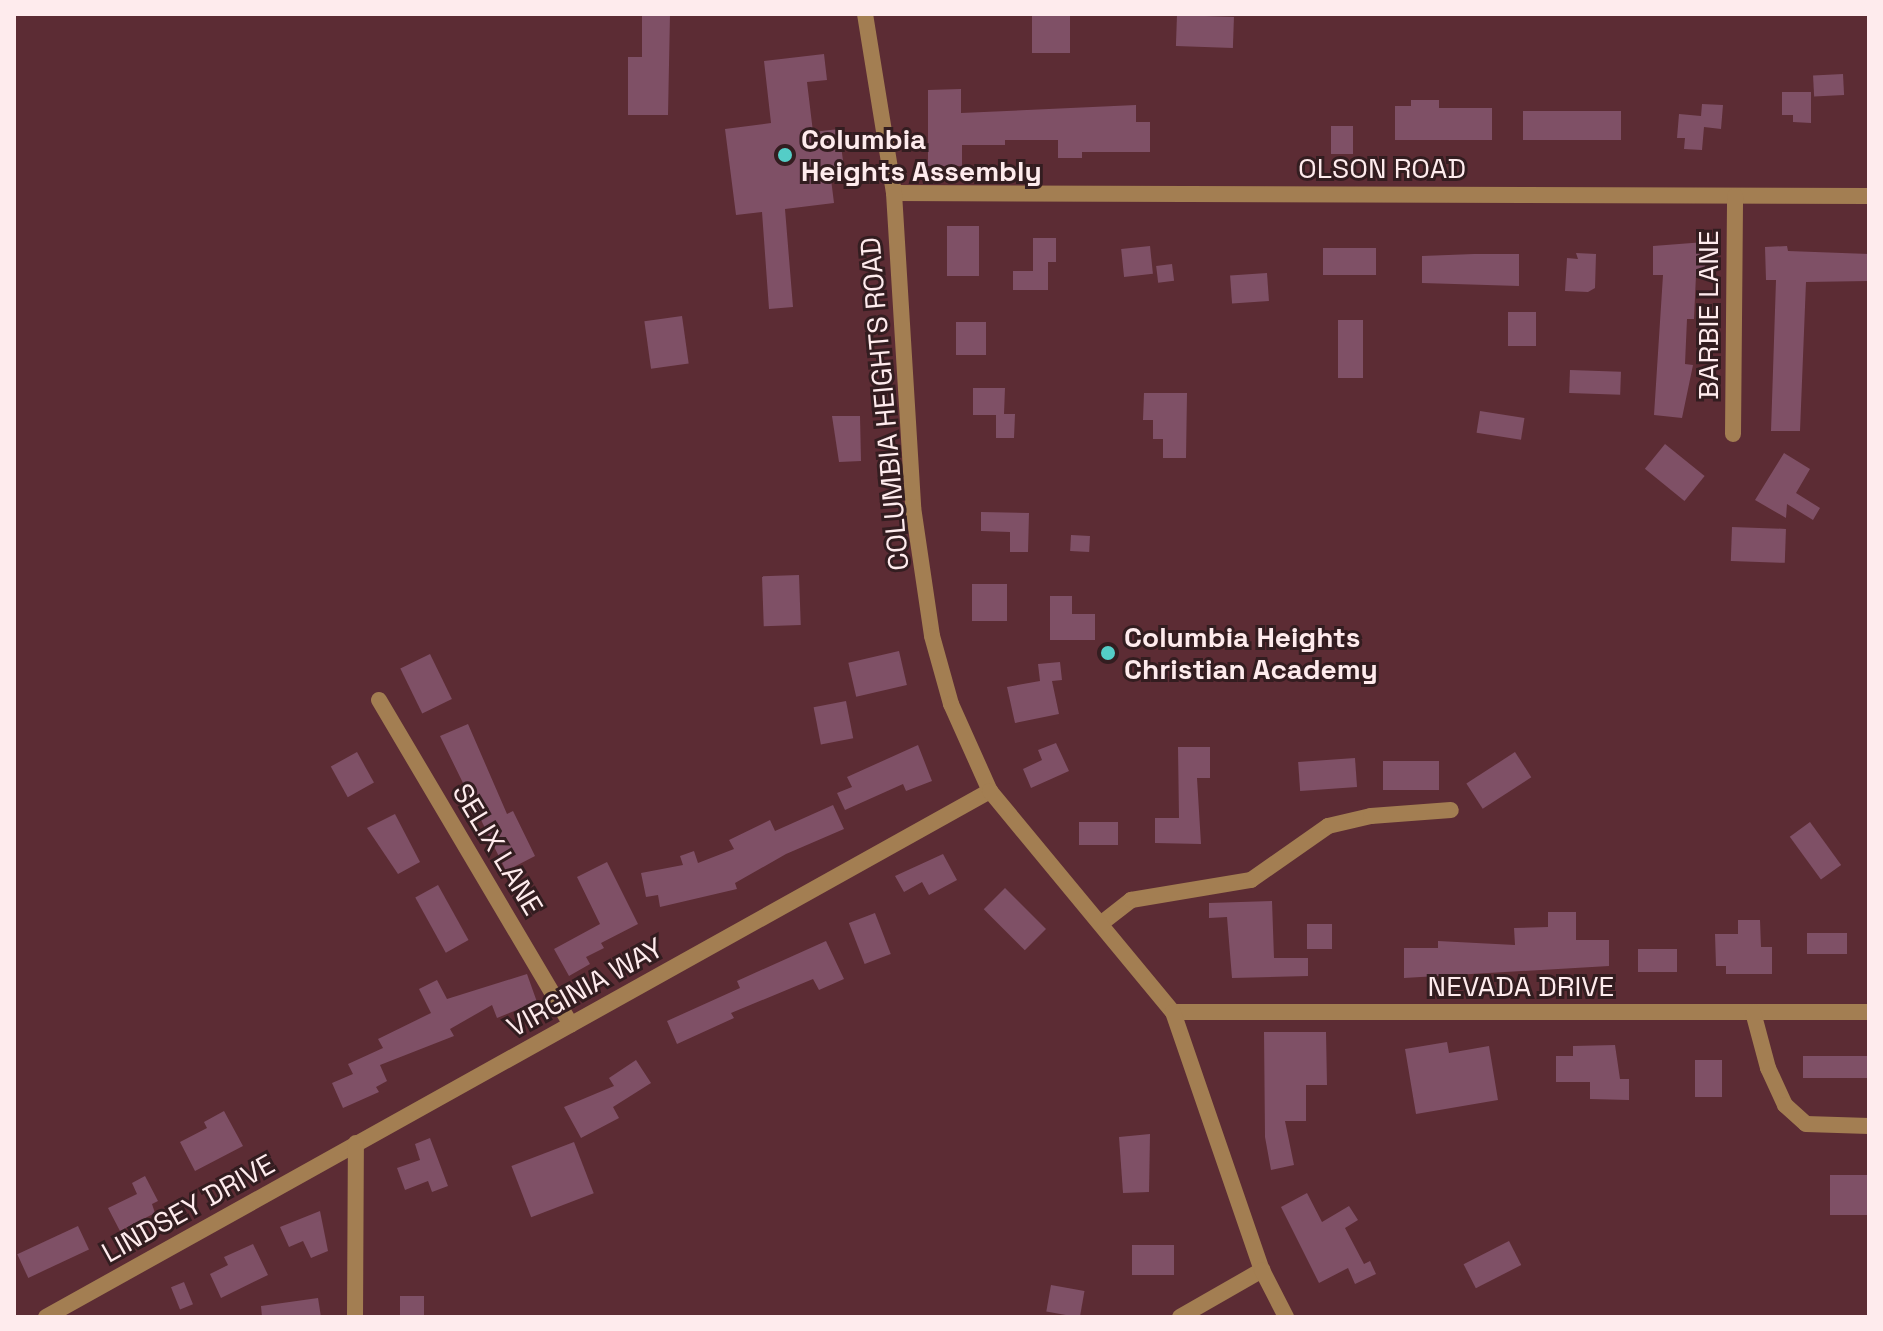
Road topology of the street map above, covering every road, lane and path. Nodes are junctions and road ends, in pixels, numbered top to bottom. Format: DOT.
graph roads {
  1 [pos="865,14"];
  2 [pos="894,193"];
  3 [pos="1735,196"];
  4 [pos="1869,196"];
  5 [pos="1733,434"];
  6 [pos="379,700"];
  7 [pos="990,791"];
  8 [pos="1451,810"];
  9 [pos="1103,922"];
  10 [pos="1173,1012"];
  11 [pos="1753,1012"];
  12 [pos="1869,1012"];
  13 [pos="571,1025"];
  14 [pos="1869,1126"];
  15 [pos="356,1143"];
  16 [pos="1262,1270"];
  17 [pos="46,1317"];
  18 [pos="355,1317"];
  19 [pos="1180,1317"];
  20 [pos="1286,1317"];
  1 -- 2 [label="street, COLUMBIA HEIGHTS ROAD"];
  2 -- 3 [label="street, OLSON ROAD"];
  2 -- 7 [label="street, COLUMBIA HEIGHTS ROAD"];
  3 -- 4 [label="street, OLSON ROAD"];
  3 -- 5 [label="street, BARBIE LANE"];
  6 -- 13 [label="street, SELIX LANE"];
  7 -- 9 [label="street, COLUMBIA HEIGHTS ROAD"];
  7 -- 13 [label="street, VIRGINIA WAY"];
  8 -- 9 [label="street"];
  9 -- 10 [label="street, COLUMBIA HEIGHTS ROAD"];
  10 -- 11 [label="street, NEVADA DRIVE"];
  10 -- 16 [label="street, COLUMBIA HEIGHTS ROAD"];
  11 -- 12 [label="street, NEVADA DRIVE"];
  11 -- 14 [label="street"];
  13 -- 15 [label="street, VIRGINIA WAY"];
  15 -- 17 [label="street, LINDSEY DRIVE"];
  15 -- 18 [label="street"];
  16 -- 19 [label="street"];
  16 -- 20 [label="street, COLUMBIA HEIGHTS ROAD"];
}
